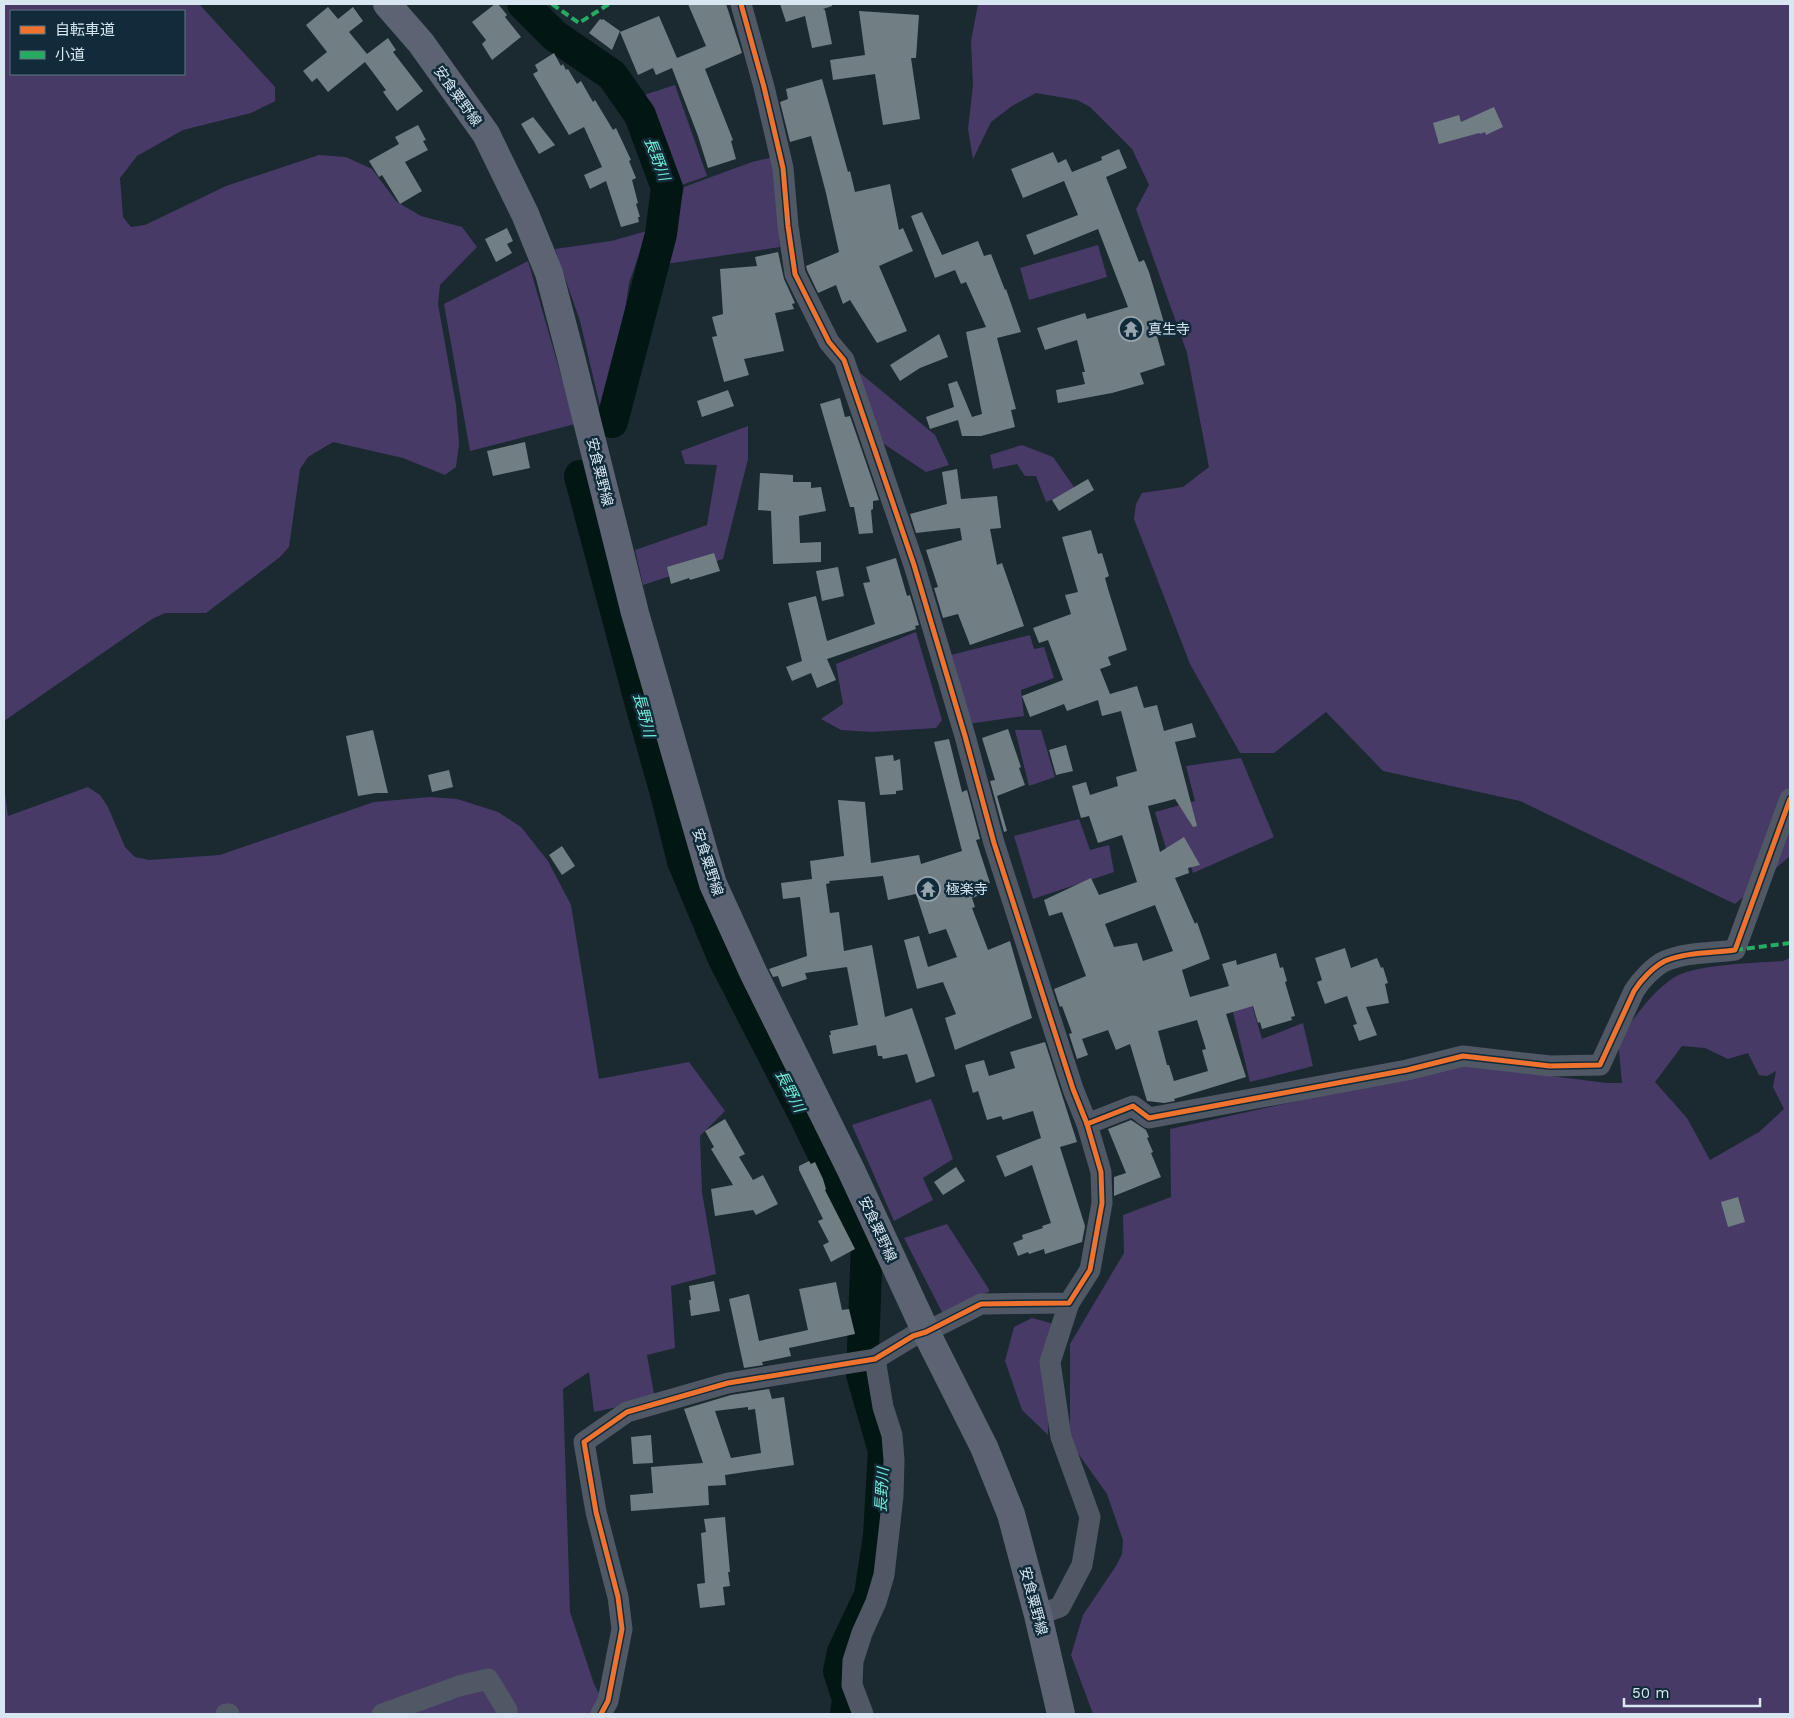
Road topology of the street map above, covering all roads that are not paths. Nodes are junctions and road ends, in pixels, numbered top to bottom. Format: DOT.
graph roads {
  1 [pos="387,4"];
  2 [pos="741,4"];
  3 [pos="1790,799"];
  4 [pos="1087,1124"];
  5 [pos="1069,1303"];
  6 [pos="926,1332"];
  7 [pos="867,1360"];
  8 [pos="1038,1615"];
  9 [pos="382,1714"];
  10 [pos="507,1714"];
  11 [pos="601,1714"];
  12 [pos="863,1714"];
  13 [pos="1061,1714"];
  1 -- 6 [label="main road, 安食粟野線"];
  2 -- 4 [label="street"];
  3 -- 4 [label="street"];
  4 -- 5 [label="street"];
  5 -- 6 [label="street"];
  5 -- 8 [label="street"];
  6 -- 7 [label="street"];
  6 -- 8 [label="main road, 安食粟野線"];
  7 -- 11 [label="street"];
  7 -- 12 [label="street"];
  8 -- 13 [label="main road, 安食粟野線"];
  9 -- 10 [label="street"];
}
